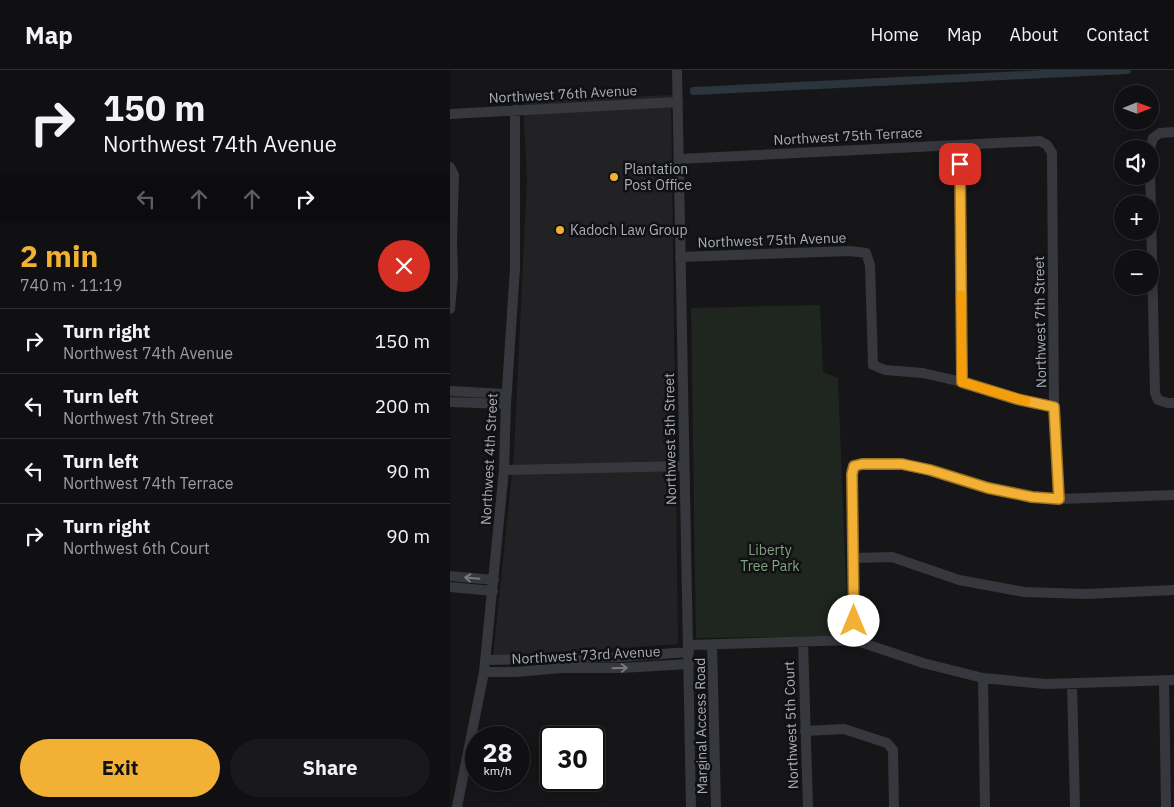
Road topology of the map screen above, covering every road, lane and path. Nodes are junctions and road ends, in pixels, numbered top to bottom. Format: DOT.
graph roads {
  1 [pos="677,70"];
  2 [pos="678,102"];
  3 [pos="515,110"];
  4 [pos="450,114"];
  5 [pos="1174,132"];
  6 [pos="1152,140"];
  7 [pos="960,145"];
  8 [pos="1047,145"];
  9 [pos="679,158"];
  10 [pos="450,168"];
  11 [pos="1150,185"];
  12 [pos="680,257"];
  13 [pos="450,309"];
  14 [pos="962,382"];
  15 [pos="450,391"];
  16 [pos="506,399"];
  17 [pos="450,402"];
  18 [pos="1174,403"];
  19 [pos="1054,407"];
  20 [pos="684,466"];
  21 [pos="504,470"];
  22 [pos="1174,495"];
  23 [pos="1059,499"];
  24 [pos="854,558"];
  25 [pos="450,576"];
  26 [pos="493,585"];
  27 [pos="450,586"];
  28 [pos="1174,590"];
  29 [pos="854,640"];
  30 [pos="803,642"];
  31 [pos="712,644"];
  32 [pos="688,648"];
  33 [pos="485,660"];
  34 [pos="689,664"];
  35 [pos="484,672"];
  36 [pos="983,678"];
  37 [pos="1169,681"];
  38 [pos="1072,684"];
  39 [pos="805,731"];
  40 [pos="457,807"];
  41 [pos="691,807"];
  42 [pos="716,807"];
  43 [pos="808,807"];
  44 [pos="894,807"];
  45 [pos="985,807"];
  46 [pos="1075,807"];
  47 [pos="1166,807"];
  1 -- 2 [label="street, Northwest 5th Street"];
  2 -- 3 [label="street, Northwest 76th Avenue"];
  2 -- 9 [label="street, Northwest 5th Street"];
  3 -- 4 [label="street, Northwest 76th Avenue"];
  3 -- 16 [label="street, Northwest 4th Street"];
  5 -- 6 [label="street"];
  7 -- 8 [label="street, Northwest 75th Terrace"];
  7 -- 9 [label="street, Northwest 75th Terrace"];
  7 -- 14 [label="street"];
  8 -- 19 [label="street, Northwest 7th Street"];
  9 -- 12 [label="street, Northwest 5th Street"];
  10 -- 13 [label="street"];
  11 -- 18 [label="street"];
  12 -- 14 [label="street, Northwest 75th Avenue"];
  12 -- 20 [label="street, Northwest 5th Street"];
  14 -- 19 [label="street"];
  15 -- 16 [label="street"];
  16 -- 17 [label="street"];
  16 -- 21 [label="street, Northwest 4th Street"];
  19 -- 23 [label="street, Northwest 7th Street"];
  20 -- 21 [label="street"];
  20 -- 32 [label="street, Northwest 5th Street"];
  21 -- 26 [label="street, Northwest 4th Street"];
  22 -- 23 [label="street"];
  23 -- 24 [label="street"];
  24 -- 28 [label="street"];
  24 -- 29 [label="street"];
  26 -- 25 [label="street, one-way"];
  26 -- 27 [label="street"];
  26 -- 33 [label="street, Northwest 4th Street"];
  29 -- 30 [label="street, Northwest 73rd Avenue"];
  29 -- 36 [label="street, Northwest 73rd Avenue"];
  30 -- 31 [label="street, Northwest 73rd Avenue"];
  30 -- 39 [label="street, Northwest 5th Court"];
  31 -- 32 [label="street, Northwest 73rd Avenue"];
  31 -- 42 [label="street, Marginal Access Road"];
  32 -- 33 [label="street, Northwest 73rd Avenue"];
  32 -- 34 [label="street, Northwest 5th Street"];
  33 -- 35 [label="street, Northwest 4th Street"];
  35 -- 34 [label="street, Northwest 73rd Avenue, one-way"];
  34 -- 41 [label="street, Northwest 5th Street"];
  35 -- 40 [label="street, Northwest 4th Street"];
  36 -- 38 [label="street, Northwest 73rd Avenue"];
  36 -- 45 [label="street"];
  37 -- 38 [label="street, Northwest 73rd Avenue"];
  37 -- 47 [label="street"];
  38 -- 46 [label="street"];
  39 -- 43 [label="street, Northwest 5th Court"];
  39 -- 44 [label="street"];
}
